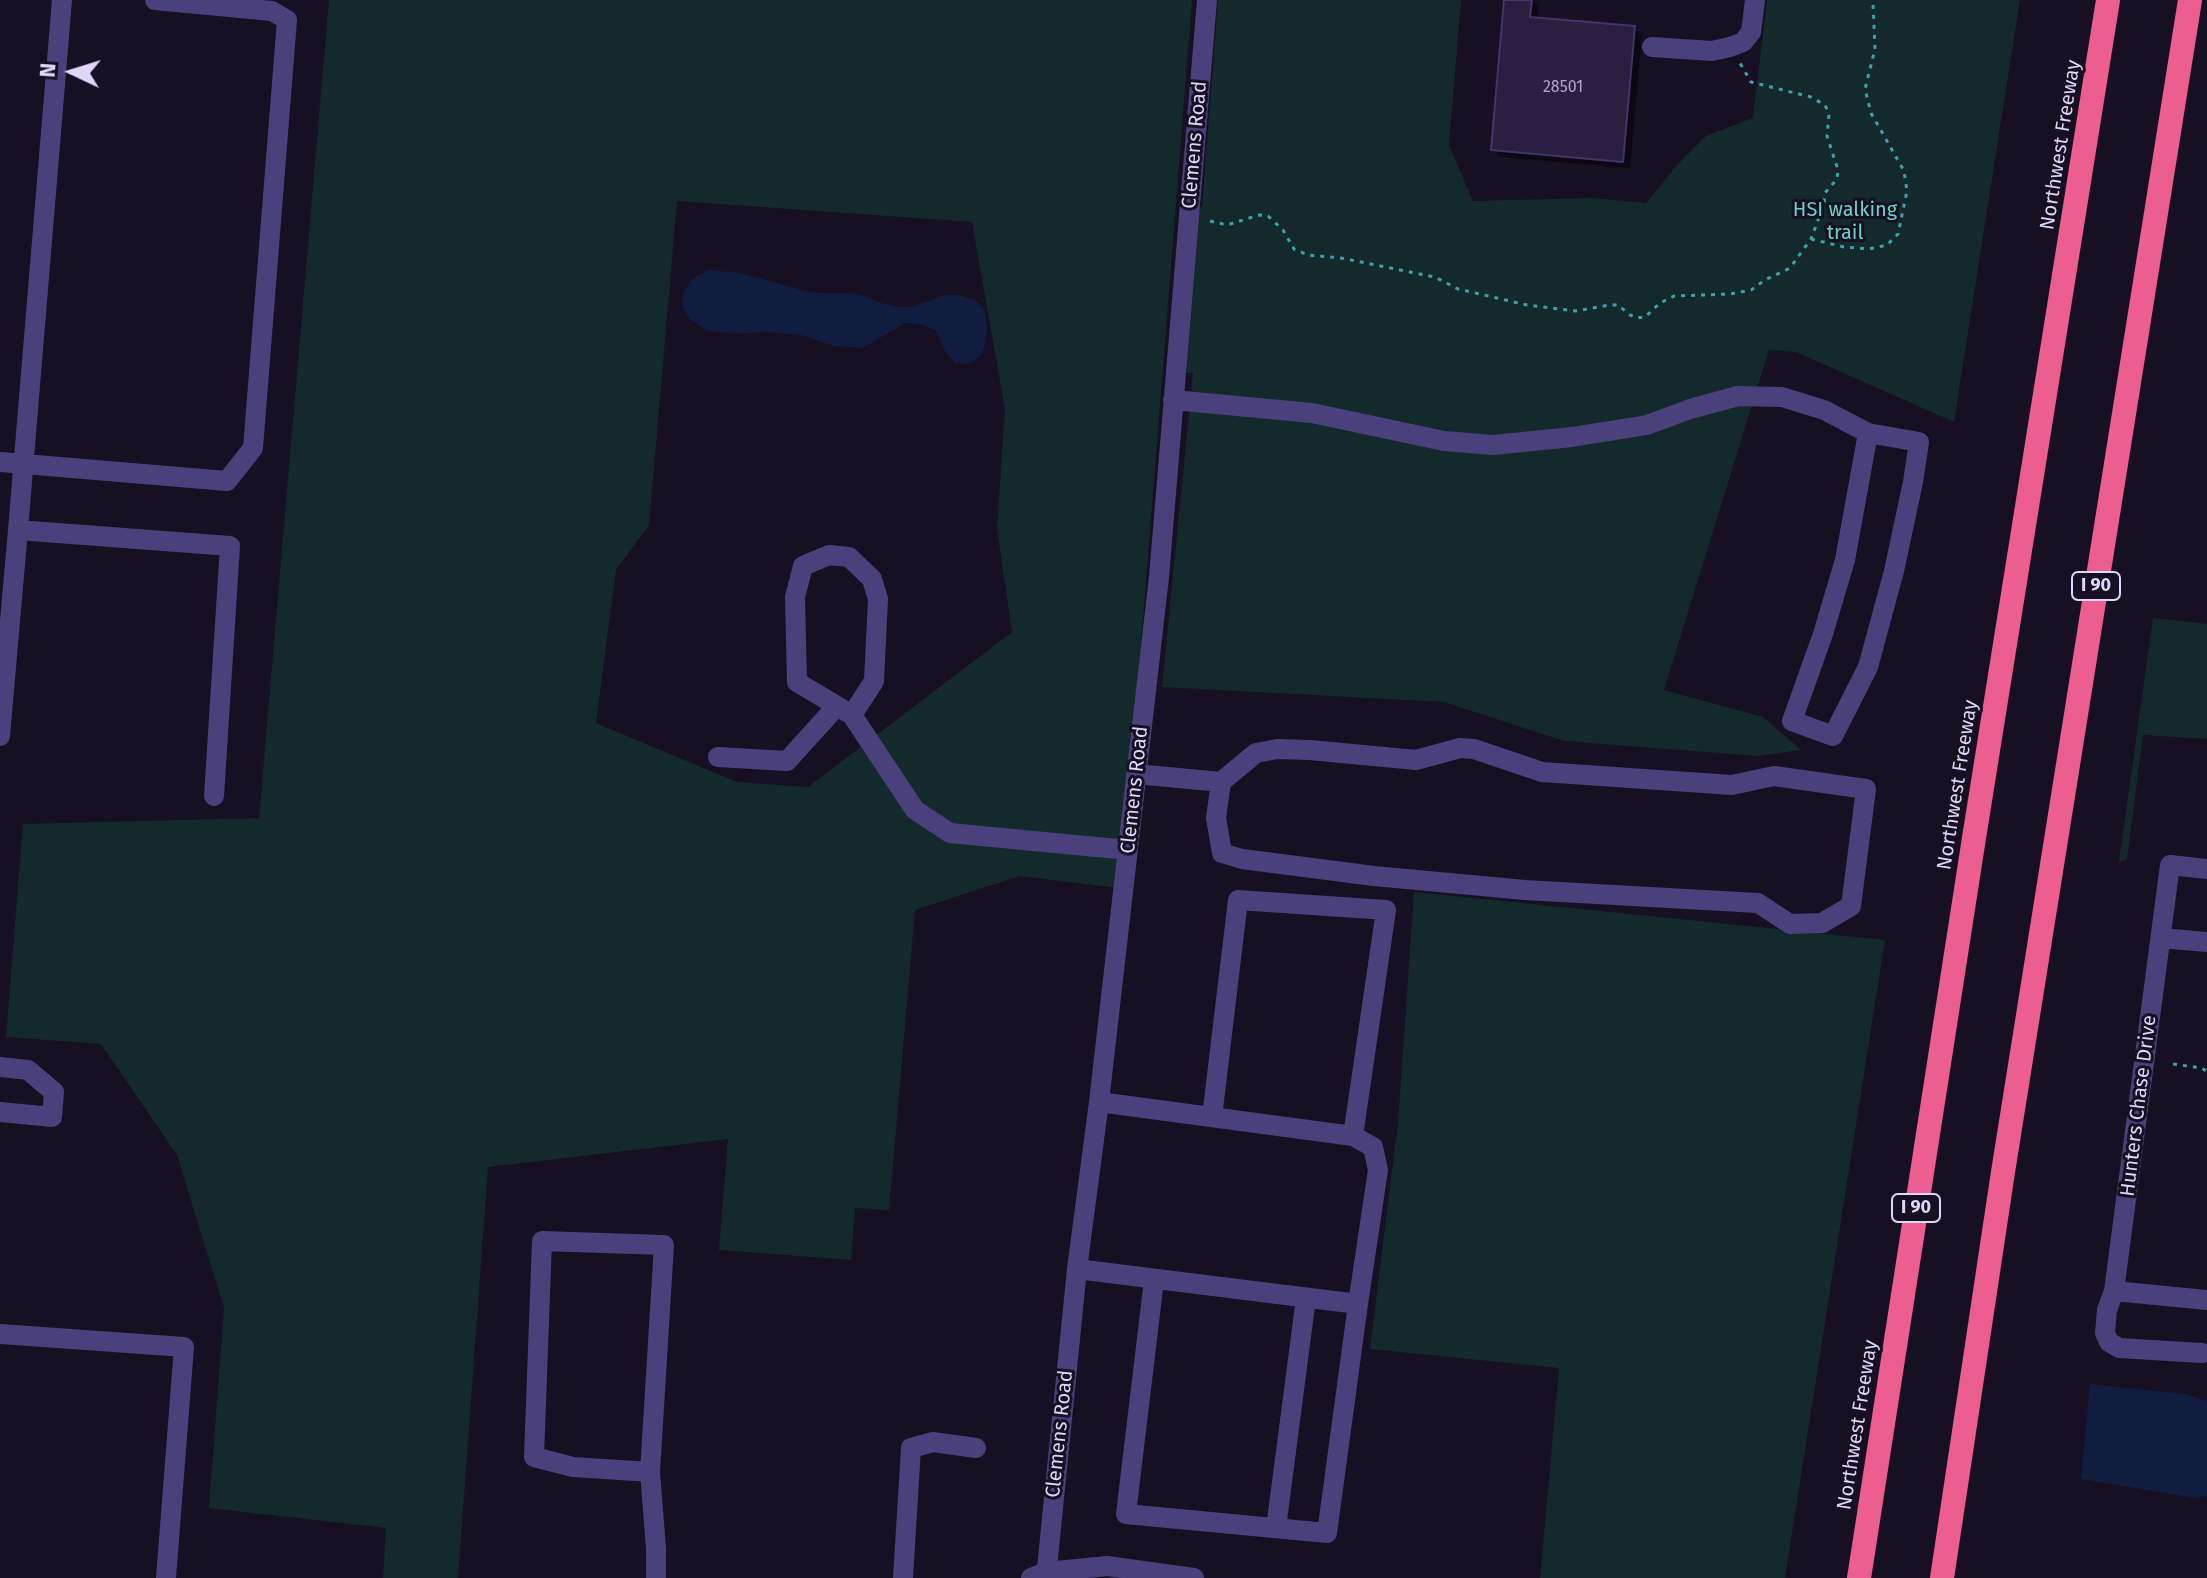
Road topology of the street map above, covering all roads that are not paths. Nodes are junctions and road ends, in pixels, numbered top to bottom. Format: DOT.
graph roads {
  1 [pos="62,0"];
  2 [pos="155,0"];
  3 [pos="1207,0"];
  4 [pos="1755,0"];
  5 [pos="2108,0"];
  6 [pos="2190,0"];
  7 [pos="1652,47"];
  8 [pos="1173,400"];
  9 [pos="1868,433"];
  10 [pos="0,462"];
  11 [pos="24,464"];
  12 [pos="18,530"];
  13 [pos="844,711"];
  14 [pos="0,736"];
  15 [pos="718,757"];
  16 [pos="1136,774"];
  17 [pos="1221,782"];
  18 [pos="214,796"];
  19 [pos="1128,850"];
  20 [pos="2207,869"];
  21 [pos="2161,938"];
  22 [pos="2207,942"];
  23 [pos="0,1067"];
  24 [pos="1099,1102"];
  25 [pos="0,1112"];
  26 [pos="1212,1117"];
  27 [pos="1353,1136"];
  28 [pos="1077,1269"];
  29 [pos="1154,1280"];
  30 [pos="2114,1291"];
  31 [pos="1306,1298"];
  32 [pos="2207,1300"];
  33 [pos="1358,1304"];
  34 [pos="0,1334"];
  35 [pos="2202,1353"];
  36 [pos="976,1448"];
  37 [pos="650,1472"];
  38 [pos="1276,1528"];
  39 [pos="1041,1576"];
  40 [pos="166,1578"];
  41 [pos="656,1578"];
  42 [pos="903,1578"];
  43 [pos="1194,1578"];
  44 [pos="1859,1578"];
  45 [pos="1942,1578"];
  1 -- 11 [label="street"];
  2 -- 11 [label="street"];
  3 -- 8 [label="street, Clemens Road"];
  4 -- 7 [label="street"];
  5 -- 44 [label="highway, Northwest Freeway / I 90"];
  6 -- 45 [label="highway, I 90"];
  8 -- 9 [label="street"];
  8 -- 16 [label="street, Clemens Road"];
  9 -- 9 [label="street"];
  10 -- 11 [label="street"];
  11 -- 12 [label="street"];
  12 -- 14 [label="street"];
  12 -- 18 [label="street"];
  13 -- 13 [label="street"];
  13 -- 15 [label="street"];
  13 -- 19 [label="street"];
  16 -- 17 [label="street"];
  16 -- 19 [label="street, Clemens Road"];
  17 -- 17 [label="street"];
  19 -- 24 [label="street, Clemens Road"];
  20 -- 21 [label="street, Hunters Chase Drive"];
  21 -- 22 [label="street"];
  21 -- 30 [label="street, Hunters Chase Drive"];
  23 -- 25 [label="street"];
  24 -- 26 [label="street"];
  24 -- 28 [label="street, Clemens Road"];
  26 -- 27 [label="street"];
  26 -- 27 [label="street"];
  27 -- 33 [label="street"];
  28 -- 29 [label="street"];
  28 -- 39 [label="street, Clemens Road"];
  29 -- 31 [label="street"];
  29 -- 38 [label="street"];
  30 -- 32 [label="street"];
  30 -- 35 [label="street, Hunters Chase Drive"];
  31 -- 33 [label="street"];
  31 -- 38 [label="street"];
  33 -- 38 [label="street"];
  34 -- 40 [label="street"];
  36 -- 42 [label="street"];
  37 -- 37 [label="street"];
  37 -- 41 [label="street"];
  39 -- 43 [label="street"];
}
